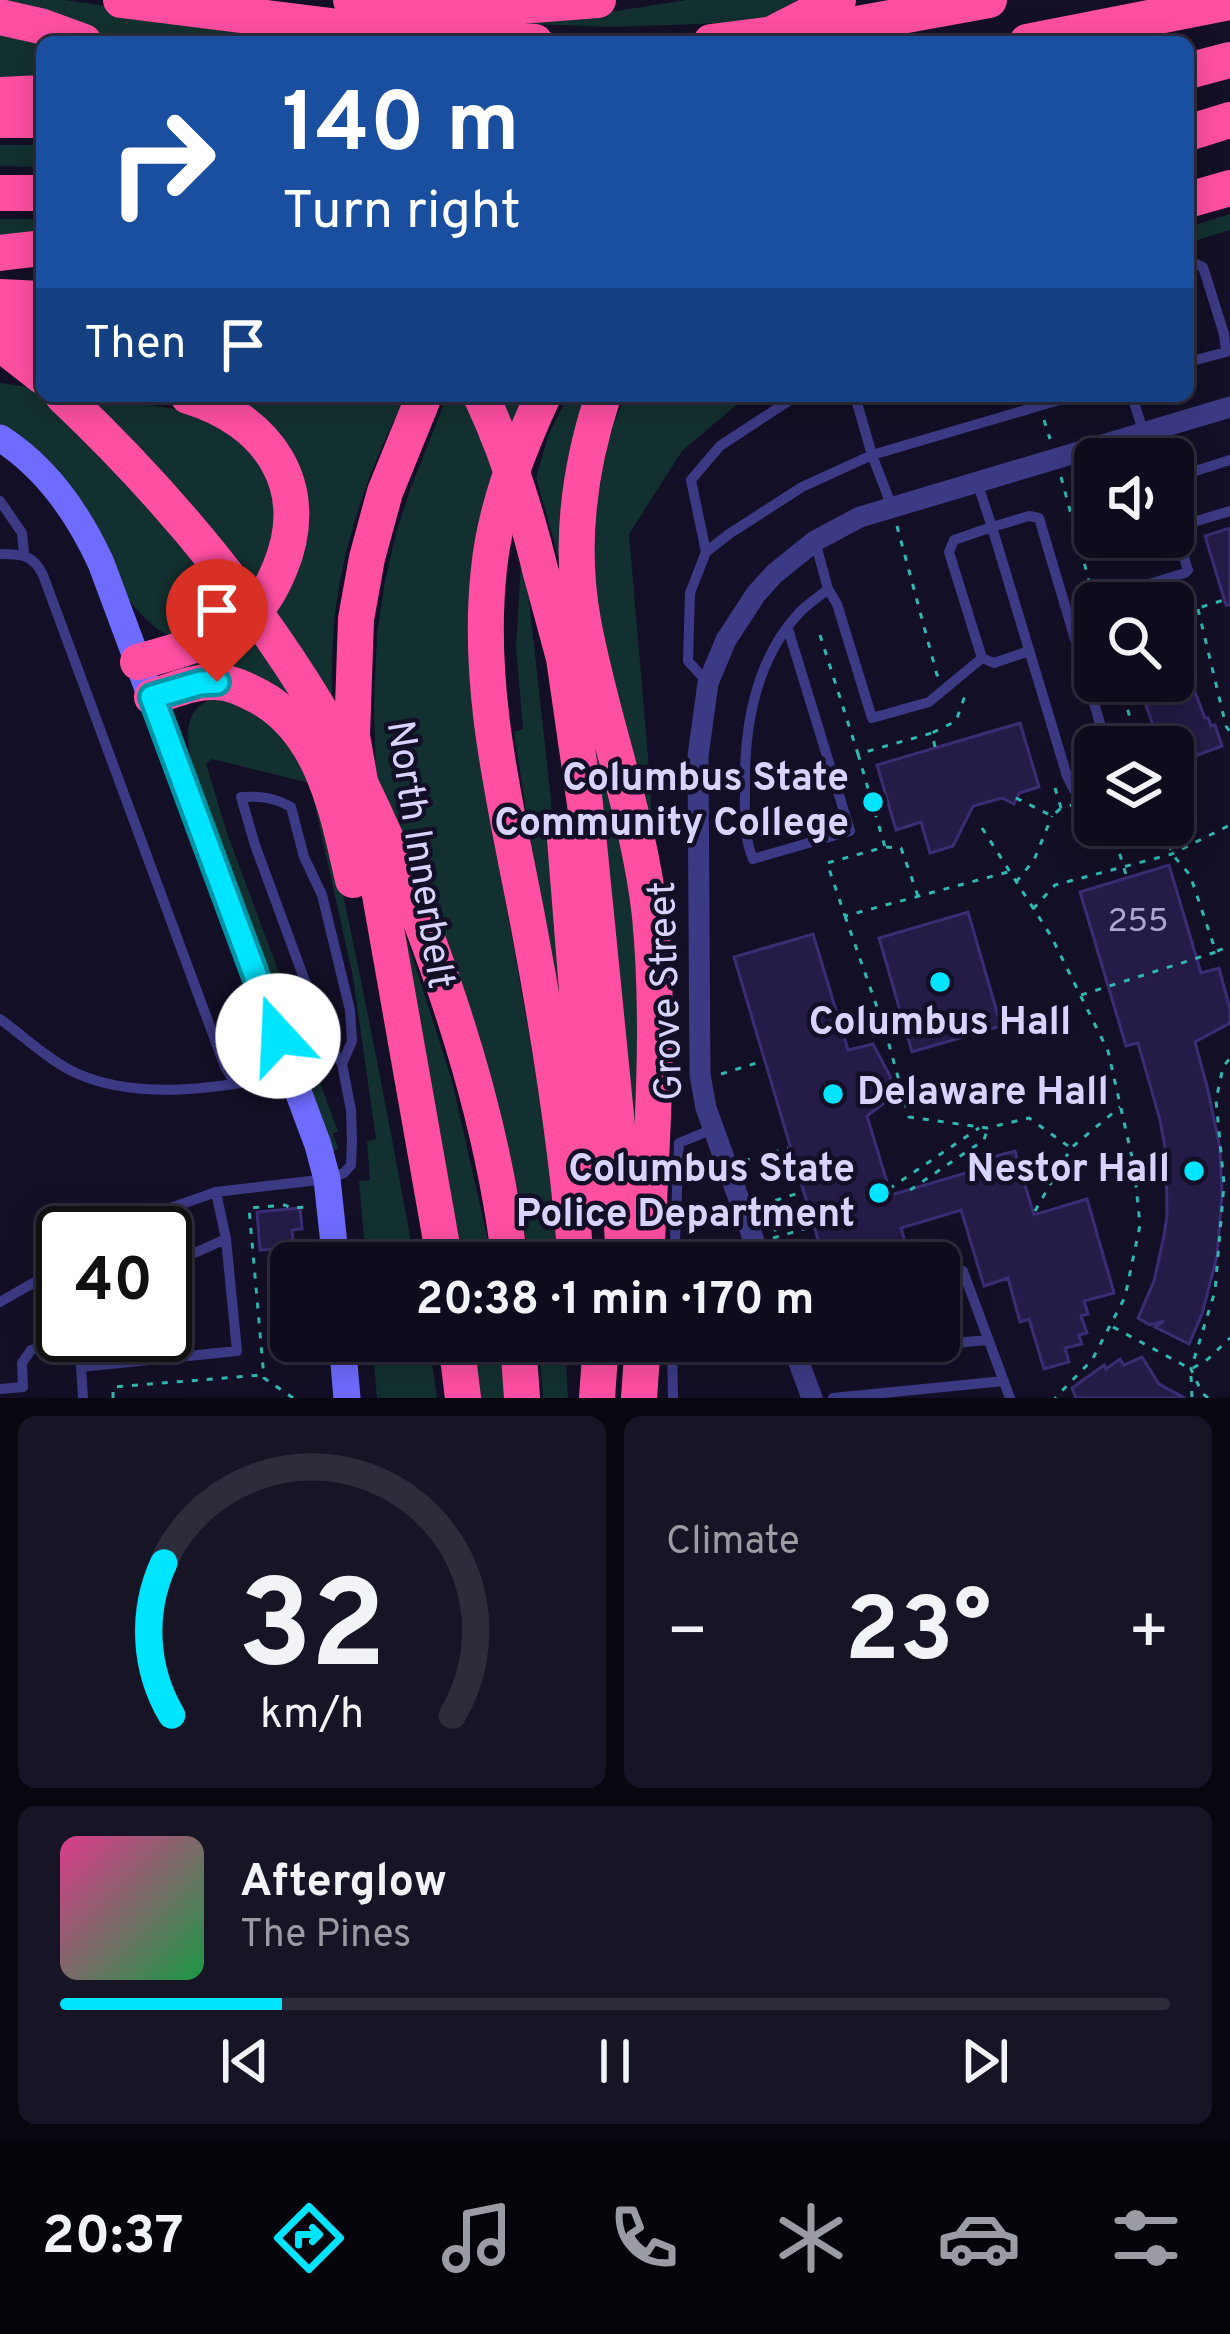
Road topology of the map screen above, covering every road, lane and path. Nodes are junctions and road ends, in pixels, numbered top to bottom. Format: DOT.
graph roads {
  1 [pos="121,0"];
  2 [pos="351,0"];
  3 [pos="598,0"];
  4 [pos="989,0"];
  5 [pos="1230,2"];
  6 [pos="848,12"];
  7 [pos="0,17"];
  8 [pos="68,36"];
  9 [pos="430,36"];
  10 [pos="738,36"];
  11 [pos="777,36"];
  12 [pos="1057,36"];
  13 [pos="1230,60"];
  14 [pos="1194,69"];
  15 [pos="36,93"];
  16 [pos="0,95"];
  17 [pos="0,120"];
  18 [pos="36,120"];
  19 [pos="1230,121"];
  20 [pos="1194,131"];
  21 [pos="1230,188"];
  22 [pos="0,193"];
  23 [pos="36,193"];
  24 [pos="1194,198"];
  25 [pos="36,249"];
  26 [pos="0,254"];
  27 [pos="1194,262"];
  28 [pos="0,297"];
  29 [pos="36,299"];
  30 [pos="0,333"];
  31 [pos="36,334"];
  32 [pos="0,344"];
  33 [pos="1194,360"];
  34 [pos="0,370"];
  35 [pos="36,371"];
  36 [pos="36,375"];
  37 [pos="69,402"];
  38 [pos="209,402"];
  39 [pos="422,402"];
  40 [pos="484,402"];
  41 [pos="540,402"];
  42 [pos="601,402"];
  43 [pos="787,402"];
  44 [pos="857,402"];
  45 [pos="1053,402"];
  46 [pos="1134,402"];
  47 [pos="1040,406"];
  48 [pos="1230,407"];
  49 [pos="1143,432"];
  50 [pos="0,438"];
  51 [pos="1145,438"];
  52 [pos="872,455"];
  53 [pos="1056,457"];
  54 [pos="1230,460"];
  55 [pos="1194,471"];
  56 [pos="977,482"];
  57 [pos="0,501"];
  58 [pos="892,507"];
  59 [pos="1230,511"];
  60 [pos="1194,521"];
  61 [pos="992,527"];
  62 [pos="815,541"];
  63 [pos="706,551"];
  64 [pos="0,554"];
  65 [pos="24,554"];
  66 [pos="1184,558"];
  67 [pos="541,573"];
  68 [pos="1089,582"];
  69 [pos="1156,582"];
  70 [pos="828,589"];
  71 [pos="1230,598"];
  72 [pos="1198,609"];
  73 [pos="1194,610"];
  74 [pos="788,628"];
  75 [pos="1029,652"];
  76 [pos="982,658"];
  77 [pos="138,662"];
  78 [pos="970,680"];
  79 [pos="709,683"];
  80 [pos="152,697"];
  81 [pos="1101,726"];
  82 [pos="1230,731"];
  83 [pos="935,747"];
  84 [pos="858,754"];
  85 [pos="1074,790"];
  86 [pos="1016,798"];
  87 [pos="1061,808"];
  88 [pos="1052,816"];
  89 [pos="1230,825"];
  90 [pos="982,828"];
  91 [pos="1118,846"];
  92 [pos="1170,846"];
  93 [pos="885,847"];
  94 [pos="1172,854"];
  95 [pos="1124,867"];
  96 [pos="1010,872"];
  97 [pos="1127,878"];
  98 [pos="1016,881"];
  99 [pos="918,896"];
  100 [pos="1033,909"];
  101 [pos="845,916"];
  102 [pos="1230,946"];
  103 [pos="1216,952"];
  104 [pos="1080,996"];
  105 [pos="0,1019"];
  106 [pos="1230,1058"];
  107 [pos="763,1061"];
  108 [pos="342,1064"];
  109 [pos="291,1072"];
  110 [pos="713,1076"];
  111 [pos="236,1082"];
  112 [pos="415,1090"];
  113 [pos="1121,1106"];
  114 [pos="980,1126"];
  115 [pos="987,1127"];
  116 [pos="713,1129"];
  117 [pos="788,1148"];
  118 [pos="1071,1148"];
  119 [pos="742,1161"];
  120 [pos="327,1178"];
  121 [pos="889,1189"];
  122 [pos="910,1190"];
  123 [pos="216,1192"];
  124 [pos="802,1192"];
  125 [pos="759,1205"];
  126 [pos="176,1206"];
  127 [pos="309,1207"];
  128 [pos="1035,1211"];
  129 [pos="771,1237"];
  130 [pos="226,1239"];
  131 [pos="334,1242"];
  132 [pos="441,1242"];
  133 [pos="508,1242"];
  134 [pos="575,1242"];
  135 [pos="597,1242"];
  136 [pos="623,1242"];
  137 [pos="647,1242"];
  138 [pos="675,1242"];
  139 [pos="754,1242"];
  140 [pos="192,1253"];
  141 [pos="963,1271"];
  142 [pos="36,1281"];
  143 [pos="0,1302"];
  144 [pos="1110,1326"];
  145 [pos="1230,1339"];
  146 [pos="988,1340"];
  147 [pos="960,1341"];
  148 [pos="36,1349"];
  149 [pos="81,1362"];
  150 [pos="344,1362"];
  151 [pos="459,1362"];
  152 [pos="519,1362"];
  153 [pos="582,1362"];
  154 [pos="600,1362"];
  155 [pos="627,1362"];
  156 [pos="642,1362"];
  157 [pos="672,1362"];
  158 [pos="800,1362"];
  159 [pos="81,1367"];
  160 [pos="1191,1369"];
  161 [pos="263,1375"];
  162 [pos="1004,1381"];
  163 [pos="0,1389"];
  164 [pos="23,1392"];
  165 [pos="83,1398"];
  166 [pos="113,1398"];
  167 [pos="293,1398"];
  168 [pos="347,1398"];
  169 [pos="463,1398"];
  170 [pos="522,1398"];
  171 [pos="584,1398"];
  172 [pos="597,1398"];
  173 [pos="628,1398"];
  174 [pos="639,1398"];
  175 [pos="673,1398"];
  176 [pos="812,1398"];
  177 [pos="833,1398"];
  178 [pos="1010,1398"];
  179 [pos="1055,1398"];
  180 [pos="1192,1398"];
  181 [pos="1208,1398"];
  1 -- 9 [label="highway"];
  2 -- 3 [label="highway"];
  4 -- 6 [label="highway"];
  5 -- 12 [label="highway"];
  6 -- 10 [label="highway, bridge"];
  6 -- 11 [label="highway"];
  7 -- 8 [label="highway"];
  13 -- 14 [label="highway"];
  15 -- 16 [label="highway"];
  17 -- 18 [label="highway"];
  19 -- 20 [label="highway"];
  21 -- 24 [label="highway"];
  22 -- 23 [label="highway"];
  25 -- 26 [label="highway"];
  27 -- 33 [label="lane"];
  28 -- 29 [label="highway"];
  30 -- 31 [label="highway"];
  32 -- 35 [label="highway, bridge"];
  34 -- 36 [label="highway"];
  37 -- 133 [label="highway, bridge"];
  38 -- 77 [label="highway"];
  39 -- 112 [label="highway, North Innerbelt"];
  40 -- 67 [label="highway, bridge"];
  41 -- 134 [label="highway"];
  42 -- 137 [label="highway"];
  43 -- 63 [label="lane"];
  44 -- 52 [label="lane"];
  45 -- 47 [label="lane"];
  46 -- 49 [label="lane"];
  47 -- 52 [label="lane"];
  47 -- 53 [label="path"];
  48 -- 49 [label="street, Grove Street"];
  49 -- 51 [label="lane"];
  49 -- 53 [label="street, Grove Street"];
  50 -- 77 [label="street"];
  52 -- 58 [label="lane"];
  52 -- 63 [label="lane"];
  53 -- 56 [label="street, Grove Street"];
  53 -- 68 [label="path"];
  54 -- 55 [label="lane"];
  56 -- 58 [label="street, Grove Street"];
  56 -- 61 [label="lane"];
  57 -- 65 [label="lane"];
  58 -- 62 [label="street, Grove Street"];
  59 -- 60 [label="lane"];
  61 -- 75 [label="lane"];
  61 -- 76 [label="lane"];
  61 -- 81 [label="lane"];
  62 -- 70 [label="lane"];
  62 -- 79 [label="street, Grove Street"];
  63 -- 79 [label="lane"];
  64 -- 65 [label="lane"];
  65 -- 111 [label="lane"];
  66 -- 69 [label="lane"];
  67 -- 135 [label="highway"];
  67 -- 136 [label="highway"];
  70 -- 74 [label="lane"];
  70 -- 76 [label="lane"];
  71 -- 72 [label="path"];
  72 -- 73 [label="path"];
  72 -- 82 [label="path"];
  74 -- 74 [label="lane"];
  75 -- 76 [label="lane"];
  75 -- 85 [label="lane"];
  77 -- 80 [label="street"];
  78 -- 83 [label="path"];
  79 -- 116 [label="street, Grove Street"];
  80 -- 109 [label="street"];
  80 -- 112 [label="highway"];
  84 -- 93 [label="path"];
  86 -- 88 [label="path"];
  87 -- 88 [label="path"];
  88 -- 98 [label="path"];
  89 -- 94 [label="path"];
  90 -- 96 [label="path"];
  91 -- 95 [label="path"];
  92 -- 94 [label="path"];
  93 -- 99 [label="path"];
  93 -- 101 [label="path"];
  94 -- 95 [label="path"];
  94 -- 103 [label="path"];
  95 -- 97 [label="path"];
  95 -- 100 [label="path"];
  96 -- 98 [label="path"];
  96 -- 99 [label="path"];
  98 -- 100 [label="path"];
  99 -- 101 [label="path"];
  100 -- 104 [label="path"];
  101 -- 114 [label="path"];
  102 -- 103 [label="path"];
  103 -- 104 [label="path"];
  104 -- 113 [label="path"];
  105 -- 111 [label="lane"];
  106 -- 160 [label="path"];
  107 -- 110 [label="path"];
  108 -- 108 [label="lane"];
  108 -- 120 [label="lane"];
  109 -- 111 [label="lane"];
  109 -- 120 [label="street"];
  112 -- 132 [label="highway, North Innerbelt"];
  113 -- 118 [label="path"];
  113 -- 144 [label="path"];
  114 -- 115 [label="path"];
  114 -- 121 [label="path"];
  115 -- 118 [label="path"];
  115 -- 122 [label="path"];
  116 -- 138 [label="lane"];
  116 -- 139 [label="street, Grove Street"];
  117 -- 119 [label="path"];
  118 -- 128 [label="path"];
  120 -- 123 [label="lane"];
  120 -- 131 [label="street"];
  123 -- 126 [label="lane"];
  123 -- 130 [label="lane"];
  124 -- 125 [label="path"];
  127 -- 161 [label="path"];
  129 -- 129 [label="path"];
  130 -- 140 [label="lane"];
  130 -- 159 [label="lane"];
  141 -- 146 [label="lane"];
  142 -- 143 [label="lane"];
  144 -- 160 [label="path"];
  144 -- 179 [label="path"];
  145 -- 160 [label="path"];
  146 -- 147 [label="lane"];
  146 -- 162 [label="lane"];
  148 -- 164 [label="lane"];
  149 -- 159 [label="lane"];
  150 -- 168 [label="street"];
  151 -- 169 [label="highway"];
  152 -- 170 [label="highway"];
  153 -- 171 [label="highway"];
  154 -- 172 [label="highway"];
  155 -- 173 [label="highway"];
  156 -- 174 [label="highway"];
  157 -- 175 [label="lane"];
  158 -- 176 [label="street"];
  159 -- 165 [label="lane"];
  160 -- 180 [label="path"];
  160 -- 181 [label="path"];
  161 -- 166 [label="path"];
  161 -- 167 [label="path"];
  162 -- 177 [label="lane"];
  162 -- 178 [label="lane"];
  163 -- 164 [label="lane"];
}
